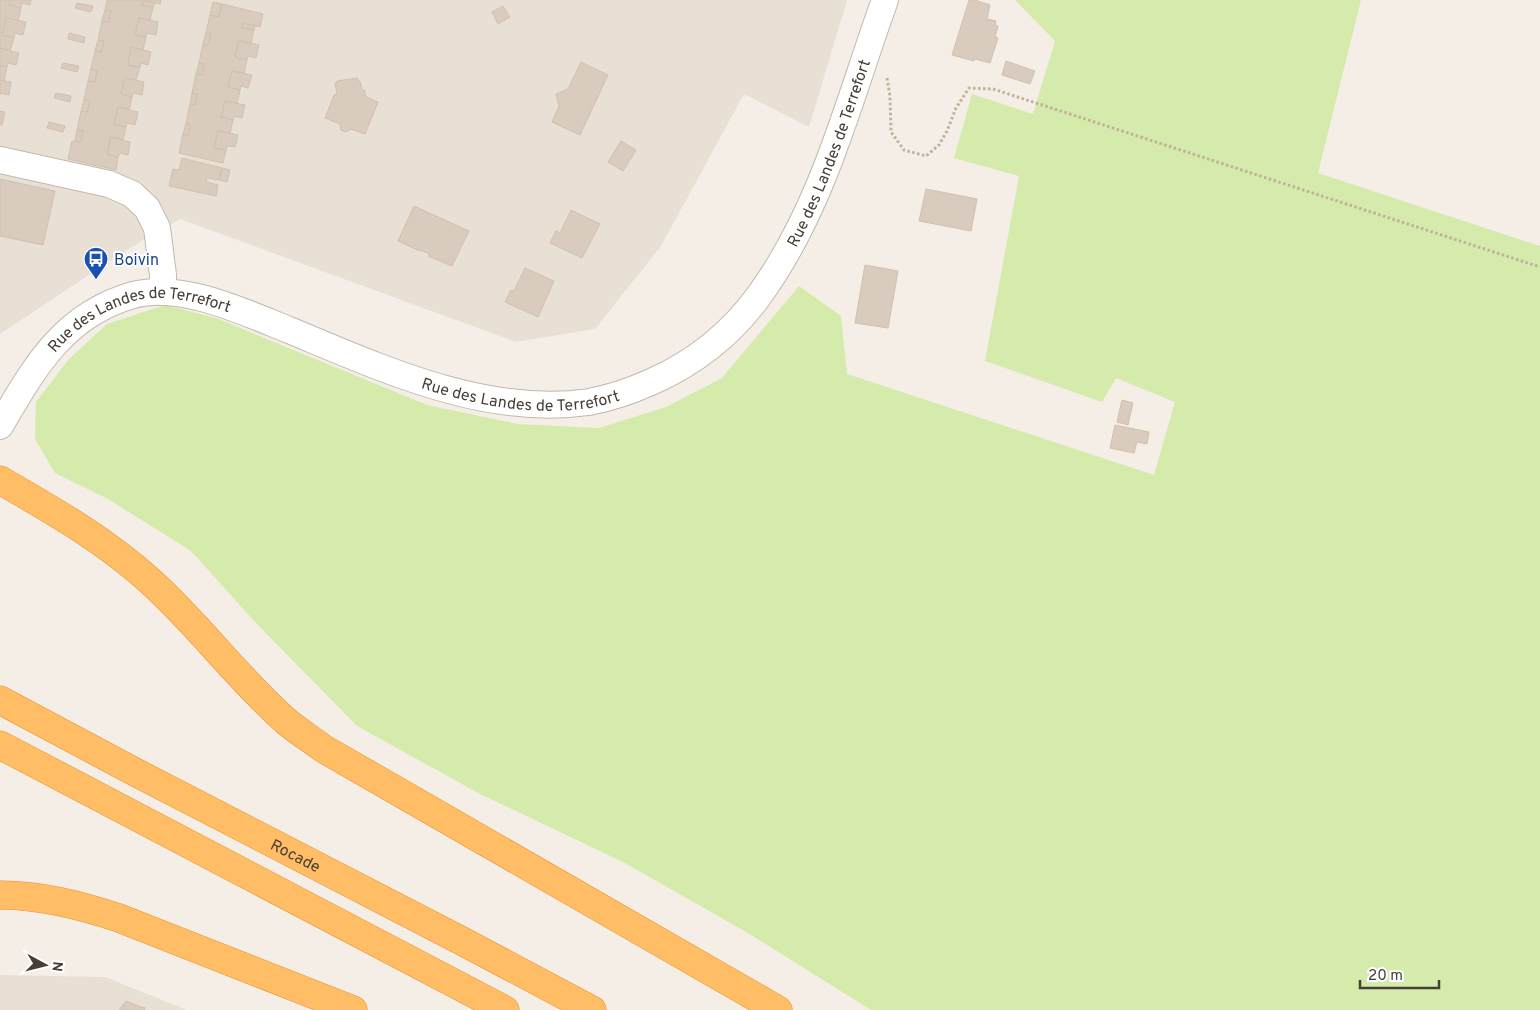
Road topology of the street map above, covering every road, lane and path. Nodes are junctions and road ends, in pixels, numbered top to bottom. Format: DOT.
graph roads {
  1 [pos="885,0"];
  2 [pos="865,57"];
  3 [pos="0,160"];
  4 [pos="1540,267"];
  5 [pos="163,292"];
  6 [pos="0,426"];
  7 [pos="0,480"];
  8 [pos="0,700"];
  9 [pos="0,745"];
  10 [pos="0,895"];
  11 [pos="353,1010"];
  12 [pos="505,1010"];
  13 [pos="592,1010"];
  14 [pos="778,1010"];
  1 -- 2 [label="street, Rue des Landes de Terrefort"];
  2 -- 4 [label="path"];
  2 -- 5 [label="street, Rue des Landes de Terrefort"];
  3 -- 5 [label="street"];
  5 -- 6 [label="street, Rue des Landes de Terrefort"];
  7 -- 14 [label="highway"];
  8 -- 13 [label="highway, Rocade"];
  9 -- 12 [label="highway"];
  10 -- 11 [label="highway"];
}
